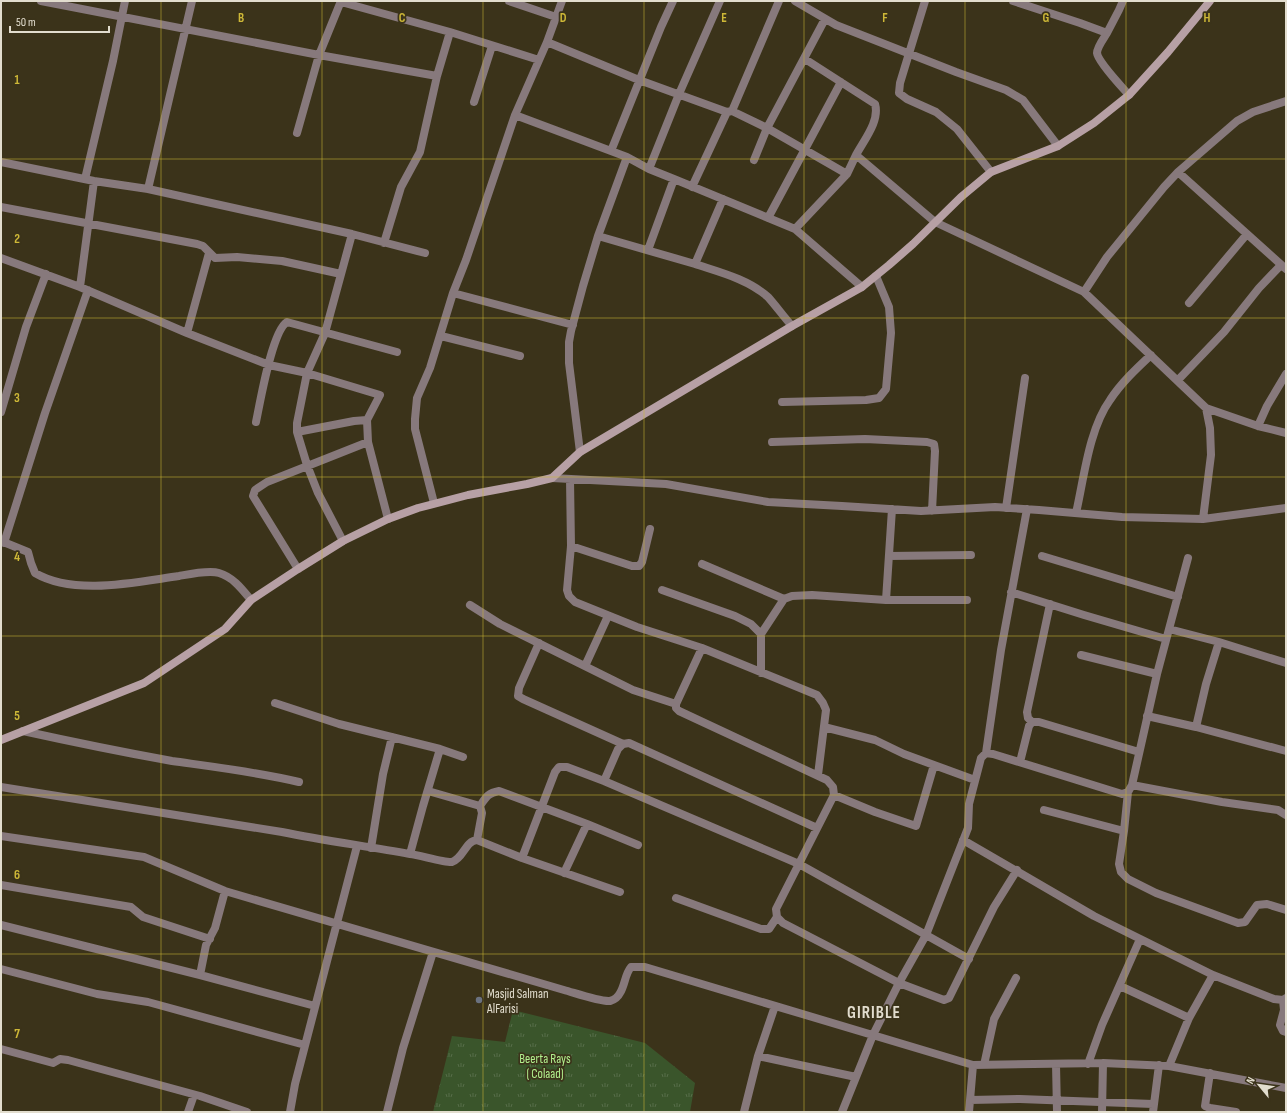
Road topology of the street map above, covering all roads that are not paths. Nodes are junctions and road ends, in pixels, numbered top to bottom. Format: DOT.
graph roads {
  1 [pos="41,1"];
  2 [pos="125,1"];
  3 [pos="192,1"];
  4 [pos="509,1"];
  5 [pos="562,1"];
  6 [pos="673,1"];
  7 [pos="720,1"];
  8 [pos="779,1"];
  9 [pos="795,1"];
  10 [pos="926,1"];
  11 [pos="1013,1"];
  12 [pos="1122,1"];
  13 [pos="1210,1"];
  14 [pos="341,2"];
  15 [pos="122,17"];
  16 [pos="556,17"];
  17 [pos="825,20"];
  18 [pos="184,29"];
  19 [pos="450,32"];
  20 [pos="1107,33"];
  21 [pos="546,42"];
  22 [pos="492,46"];
  23 [pos="910,54"];
  24 [pos="319,55"];
  25 [pos="805,59"];
  26 [pos="539,60"];
  27 [pos="437,76"];
  28 [pos="639,80"];
  29 [pos="840,82"];
  30 [pos="679,94"];
  31 [pos="1129,95"];
  32 [pos="1286,101"];
  33 [pos="474,102"];
  34 [pos="729,111"];
  35 [pos="515,115"];
  36 [pos="767,128"];
  37 [pos="297,133"];
  38 [pos="1058,146"];
  39 [pos="805,150"];
  40 [pos="611,151"];
  41 [pos="856,155"];
  42 [pos="627,157"];
  43 [pos="754,160"];
  44 [pos="1,162"];
  45 [pos="649,169"];
  46 [pos="991,172"];
  47 [pos="1178,172"];
  48 [pos="847,174"];
  49 [pos="85,179"];
  50 [pos="674,180"];
  51 [pos="94,181"];
  52 [pos="692,187"];
  53 [pos="148,189"];
  54 [pos="722,199"];
  55 [pos="1,207"];
  56 [pos="768,218"];
  57 [pos="935,222"];
  58 [pos="88,223"];
  59 [pos="795,229"];
  60 [pos="352,234"];
  61 [pos="1247,234"];
  62 [pos="598,236"];
  63 [pos="384,243"];
  64 [pos="648,250"];
  65 [pos="425,252"];
  66 [pos="210,253"];
  67 [pos="1,258"];
  68 [pos="695,264"];
  69 [pos="1283,267"];
  70 [pos="46,274"];
  71 [pos="341,274"];
  72 [pos="876,276"];
  73 [pos="80,286"];
  74 [pos="862,287"];
  75 [pos="88,290"];
  76 [pos="1084,292"];
  77 [pos="453,293"];
  78 [pos="1189,303"];
  79 [pos="573,325"];
  80 [pos="792,326"];
  81 [pos="187,333"];
  82 [pos="325,333"];
  83 [pos="441,336"];
  84 [pos="397,352"];
  85 [pos="1151,354"];
  86 [pos="520,356"];
  87 [pos="269,364"];
  88 [pos="307,373"];
  89 [pos="1286,374"];
  90 [pos="1025,378"];
  91 [pos="1178,380"];
  92 [pos="782,402"];
  93 [pos="1206,408"];
  94 [pos="1,412"];
  95 [pos="367,420"];
  96 [pos="256,422"];
  97 [pos="1258,426"];
  98 [pos="297,432"];
  99 [pos="1286,433"];
  100 [pos="368,442"];
  101 [pos="772,442"];
  102 [pos="580,452"];
  103 [pos="307,466"];
  104 [pos="552,478"];
  105 [pos="570,479"];
  106 [pos="434,504"];
  107 [pos="1006,508"];
  108 [pos="1027,508"];
  109 [pos="1286,508"];
  110 [pos="892,509"];
  111 [pos="932,511"];
  112 [pos="1076,513"];
  113 [pos="388,519"];
  114 [pos="1203,519"];
  115 [pos="650,529"];
  116 [pos="343,541"];
  117 [pos="3,542"];
  118 [pos="571,546"];
  119 [pos="971,555"];
  120 [pos="889,556"];
  121 [pos="1042,556"];
  122 [pos="1188,558"];
  123 [pos="702,564"];
  124 [pos="298,569"];
  125 [pos="662,590"];
  126 [pos="1011,592"];
  127 [pos="1178,597"];
  128 [pos="784,599"];
  129 [pos="252,600"];
  130 [pos="886,600"];
  131 [pos="967,600"];
  132 [pos="1050,604"];
  133 [pos="470,605"];
  134 [pos="608,616"];
  135 [pos="1169,629"];
  136 [pos="761,634"];
  137 [pos="1166,639"];
  138 [pos="1219,642"];
  139 [pos="539,643"];
  140 [pos="702,648"];
  141 [pos="1081,655"];
  142 [pos="1286,663"];
  143 [pos="585,666"];
  144 [pos="761,672"];
  145 [pos="1157,674"];
  146 [pos="275,703"];
  147 [pos="676,704"];
  148 [pos="1147,716"];
  149 [pos="1032,722"];
  150 [pos="1196,726"];
  151 [pos="824,727"];
  152 [pos="23,731"];
  153 [pos="392,737"];
  154 [pos="1,740"];
  155 [pos="623,744"];
  156 [pos="440,749"];
  157 [pos="1286,751"];
  158 [pos="1139,752"];
  159 [pos="986,753"];
  160 [pos="463,757"];
  161 [pos="1020,762"];
  162 [pos="934,765"];
  163 [pos="818,775"];
  164 [pos="975,780"];
  165 [pos="604,781"];
  166 [pos="299,782"];
  167 [pos="1,787"];
  168 [pos="1130,789"];
  169 [pos="428,791"];
  170 [pos="834,795"];
  171 [pos="480,806"];
  172 [pos="541,806"];
  173 [pos="1044,810"];
  174 [pos="1286,815"];
  175 [pos="587,824"];
  176 [pos="817,828"];
  177 [pos="1124,831"];
  178 [pos="1,836"];
  179 [pos="477,840"];
  180 [pos="964,840"];
  181 [pos="638,845"];
  182 [pos="357,846"];
  183 [pos="371,848"];
  184 [pos="410,854"];
  185 [pos="522,858"];
  186 [pos="799,864"];
  187 [pos="1017,870"];
  188 [pos="564,872"];
  189 [pos="1,885"];
  190 [pos="225,891"];
  191 [pos="620,892"];
  192 [pos="676,898"];
  193 [pos="1286,910"];
  194 [pos="777,917"];
  195 [pos="337,922"];
  196 [pos="1,925"];
  197 [pos="926,935"];
  198 [pos="210,939"];
  199 [pos="1140,939"];
  200 [pos="433,952"];
  201 [pos="969,959"];
  202 [pos="1,969"];
  203 [pos="1213,974"];
  204 [pos="200,975"];
  205 [pos="1016,978"];
  206 [pos="899,983"];
  207 [pos="1120,986"];
  208 [pos="1285,999"];
  209 [pos="315,1006"];
  210 [pos="775,1006"];
  211 [pos="1190,1018"];
  212 [pos="1286,1032"];
  213 [pos="873,1035"];
  214 [pos="305,1045"];
  215 [pos="1,1049"];
  216 [pos="758,1056"];
  217 [pos="1056,1064"];
  218 [pos="1088,1064"];
  219 [pos="1103,1064"];
  220 [pos="973,1065"];
  221 [pos="984,1065"];
  222 [pos="1158,1065"];
  223 [pos="1169,1066"];
  224 [pos="1210,1074"];
  225 [pos="856,1076"];
  226 [pos="1286,1088"];
  227 [pos="194,1095"];
  228 [pos="970,1100"];
  229 [pos="1057,1101"];
  230 [pos="1102,1102"];
  231 [pos="1153,1108"];
  232 [pos="188,1112"];
  233 [pos="247,1112"];
  234 [pos="290,1112"];
  235 [pos="387,1112"];
  236 [pos="744,1112"];
  237 [pos="842,1112"];
  238 [pos="969,1112"];
  239 [pos="1057,1112"];
  240 [pos="1102,1112"];
  241 [pos="1236,1112"];
  1 -- 15 [label="street"];
  2 -- 15 [label="street"];
  3 -- 18 [label="street"];
  4 -- 16 [label="street"];
  5 -- 16 [label="street"];
  6 -- 28 [label="street"];
  7 -- 30 [label="street"];
  8 -- 34 [label="street"];
  9 -- 17 [label="street"];
  10 -- 23 [label="street"];
  11 -- 20 [label="street"];
  12 -- 20 [label="street"];
  13 -- 31 [label="street"];
  14 -- 19 [label="street"];
  14 -- 24 [label="street"];
  15 -- 18 [label="street"];
  15 -- 49 [label="street"];
  16 -- 21 [label="street"];
  17 -- 23 [label="street"];
  17 -- 25 [label="street"];
  18 -- 24 [label="street"];
  18 -- 53 [label="street"];
  19 -- 22 [label="street"];
  19 -- 27 [label="street"];
  20 -- 31 [label="street"];
  21 -- 26 [label="street"];
  21 -- 28 [label="street"];
  22 -- 26 [label="street"];
  22 -- 33 [label="street"];
  23 -- 38 [label="street"];
  23 -- 46 [label="street"];
  24 -- 27 [label="street"];
  24 -- 37 [label="street"];
  25 -- 29 [label="street"];
  25 -- 36 [label="street"];
  26 -- 35 [label="street"];
  27 -- 63 [label="street"];
  28 -- 30 [label="street"];
  28 -- 40 [label="street"];
  29 -- 39 [label="street"];
  29 -- 41 [label="street"];
  30 -- 34 [label="street"];
  30 -- 45 [label="street"];
  31 -- 38 [label="street"];
  32 -- 47 [label="street"];
  34 -- 36 [label="street"];
  34 -- 52 [label="street"];
  35 -- 40 [label="street"];
  35 -- 77 [label="street"];
  36 -- 39 [label="street"];
  36 -- 43 [label="street"];
  38 -- 46 [label="street"];
  39 -- 48 [label="street"];
  39 -- 56 [label="street"];
  40 -- 42 [label="street"];
  41 -- 48 [label="street"];
  41 -- 57 [label="street"];
  42 -- 45 [label="street"];
  42 -- 62 [label="street"];
  44 -- 49 [label="street"];
  45 -- 50 [label="street"];
  46 -- 57 [label="street"];
  47 -- 61 [label="street"];
  47 -- 76 [label="street"];
  48 -- 59 [label="street"];
  49 -- 51 [label="street"];
  50 -- 52 [label="street"];
  50 -- 64 [label="street"];
  51 -- 53 [label="street"];
  51 -- 58 [label="street"];
  52 -- 54 [label="street"];
  53 -- 60 [label="street"];
  54 -- 56 [label="street"];
  54 -- 68 [label="street"];
  55 -- 58 [label="street"];
  56 -- 59 [label="street"];
  57 -- 72 [label="street"];
  57 -- 76 [label="street"];
  58 -- 66 [label="street"];
  58 -- 73 [label="street"];
  59 -- 74 [label="street"];
  60 -- 63 [label="street"];
  60 -- 71 [label="street"];
  61 -- 69 [label="street"];
  61 -- 78 [label="street"];
  62 -- 64 [label="street"];
  62 -- 79 [label="street"];
  63 -- 65 [label="street"];
  64 -- 68 [label="street"];
  66 -- 71 [label="street"];
  66 -- 81 [label="street"];
  67 -- 70 [label="street"];
  68 -- 80 [label="street"];
  69 -- 91 [label="street"];
  70 -- 73 [label="street"];
  70 -- 94 [label="street"];
  71 -- 82 [label="street"];
  72 -- 74 [label="street"];
  72 -- 92 [label="street"];
  73 -- 75 [label="street"];
  74 -- 80 [label="street"];
  75 -- 81 [label="street"];
  75 -- 117 [label="street"];
  76 -- 85 [label="street"];
  77 -- 79 [label="street"];
  77 -- 83 [label="street"];
  79 -- 102 [label="street"];
  80 -- 102 [label="street"];
  81 -- 87 [label="street"];
  82 -- 84 [label="street"];
  82 -- 87 [label="street"];
  82 -- 88 [label="street"];
  83 -- 86 [label="street"];
  83 -- 106 [label="street"];
  85 -- 91 [label="street"];
  85 -- 112 [label="street"];
  87 -- 88 [label="street"];
  87 -- 96 [label="street"];
  88 -- 95 [label="street"];
  88 -- 98 [label="street"];
  89 -- 97 [label="street"];
  90 -- 107 [label="street"];
  91 -- 93 [label="street"];
  93 -- 97 [label="street"];
  93 -- 114 [label="street"];
  95 -- 98 [label="street"];
  95 -- 100 [label="street"];
  97 -- 99 [label="street"];
  98 -- 103 [label="street"];
  100 -- 103 [label="street"];
  100 -- 113 [label="street"];
  101 -- 111 [label="street"];
  102 -- 104 [label="street"];
  103 -- 116 [label="street"];
  103 -- 124 [label="street"];
  104 -- 105 [label="street"];
  104 -- 106 [label="street"];
  105 -- 110 [label="street"];
  105 -- 118 [label="street"];
  106 -- 113 [label="street"];
  107 -- 108 [label="street"];
  107 -- 111 [label="street"];
  108 -- 112 [label="street"];
  108 -- 126 [label="street"];
  109 -- 114 [label="street"];
  110 -- 111 [label="street"];
  110 -- 120 [label="street"];
  112 -- 114 [label="street"];
  113 -- 116 [label="street"];
  115 -- 118 [label="street"];
  116 -- 124 [label="street"];
  117 -- 129 [label="street"];
  118 -- 134 [label="street"];
  119 -- 120 [label="street"];
  120 -- 130 [label="street"];
  121 -- 127 [label="street"];
  122 -- 127 [label="street"];
  123 -- 128 [label="street"];
  124 -- 129 [label="street"];
  125 -- 136 [label="street"];
  126 -- 132 [label="street"];
  126 -- 159 [label="street"];
  127 -- 135 [label="street"];
  128 -- 130 [label="street"];
  128 -- 136 [label="street"];
  129 -- 152 [label="street"];
  130 -- 131 [label="street"];
  132 -- 137 [label="street"];
  132 -- 149 [label="street"];
  133 -- 139 [label="street"];
  134 -- 140 [label="street"];
  134 -- 143 [label="street"];
  135 -- 137 [label="street"];
  135 -- 138 [label="street"];
  136 -- 144 [label="street"];
  137 -- 145 [label="street"];
  138 -- 142 [label="street"];
  138 -- 150 [label="street"];
  139 -- 143 [label="street"];
  139 -- 155 [label="street"];
  140 -- 144 [label="street"];
  140 -- 147 [label="street"];
  141 -- 145 [label="street"];
  143 -- 147 [label="street"];
  144 -- 151 [label="street"];
  145 -- 148 [label="street"];
  146 -- 153 [label="street"];
  147 -- 163 [label="street"];
  148 -- 150 [label="street"];
  148 -- 158 [label="street"];
  149 -- 158 [label="street"];
  149 -- 161 [label="street"];
  150 -- 157 [label="street"];
  151 -- 162 [label="street"];
  151 -- 163 [label="street"];
  152 -- 154 [label="street"];
  152 -- 166 [label="street"];
  153 -- 156 [label="street"];
  153 -- 183 [label="street"];
  155 -- 165 [label="street"];
  155 -- 176 [label="street"];
  156 -- 160 [label="street"];
  156 -- 169 [label="street"];
  158 -- 168 [label="street"];
  159 -- 161 [label="street"];
  159 -- 164 [label="street"];
  161 -- 168 [label="street"];
  162 -- 164 [label="street"];
  162 -- 170 [label="street"];
  163 -- 170 [label="street"];
  164 -- 180 [label="street"];
  165 -- 172 [label="street"];
  165 -- 186 [label="street"];
  167 -- 182 [label="street"];
  168 -- 174 [label="street"];
  168 -- 177 [label="street"];
  169 -- 171 [label="street"];
  169 -- 184 [label="street"];
  170 -- 176 [label="street"];
  171 -- 172 [label="street"];
  171 -- 179 [label="street"];
  172 -- 175 [label="street"];
  172 -- 185 [label="street"];
  173 -- 177 [label="street"];
  175 -- 181 [label="street"];
  175 -- 188 [label="street"];
  176 -- 186 [label="street"];
  177 -- 193 [label="street"];
  178 -- 190 [label="street"];
  179 -- 184 [label="street"];
  179 -- 185 [label="street"];
  180 -- 187 [label="street"];
  180 -- 197 [label="street"];
  182 -- 183 [label="street"];
  182 -- 195 [label="street"];
  183 -- 184 [label="street"];
  185 -- 188 [label="street"];
  186 -- 194 [label="street"];
  186 -- 197 [label="street"];
  187 -- 199 [label="street"];
  187 -- 201 [label="street"];
  188 -- 191 [label="street"];
  189 -- 198 [label="street"];
  190 -- 195 [label="street"];
  190 -- 198 [label="street"];
  192 -- 194 [label="street"];
  194 -- 206 [label="street"];
  195 -- 200 [label="street"];
  195 -- 209 [label="street"];
  196 -- 204 [label="street"];
  197 -- 201 [label="street"];
  197 -- 206 [label="street"];
  198 -- 204 [label="street"];
  199 -- 203 [label="street"];
  199 -- 207 [label="street"];
  200 -- 210 [label="street"];
  200 -- 235 [label="street"];
  201 -- 206 [label="street"];
  202 -- 214 [label="street"];
  203 -- 208 [label="street"];
  203 -- 211 [label="street"];
  204 -- 209 [label="street"];
  205 -- 221 [label="street"];
  206 -- 213 [label="street"];
  207 -- 211 [label="street"];
  207 -- 218 [label="street"];
  208 -- 212 [label="street"];
  209 -- 214 [label="street"];
  210 -- 213 [label="street"];
  210 -- 216 [label="street"];
  211 -- 223 [label="street"];
  213 -- 220 [label="street"];
  213 -- 225 [label="street"];
  214 -- 234 [label="street"];
  215 -- 227 [label="street"];
  216 -- 225 [label="street"];
  216 -- 236 [label="street"];
  217 -- 218 [label="street"];
  217 -- 221 [label="street"];
  217 -- 229 [label="street"];
  218 -- 219 [label="street"];
  219 -- 222 [label="street"];
  219 -- 230 [label="street"];
  220 -- 221 [label="street"];
  220 -- 228 [label="street"];
  222 -- 223 [label="street"];
  222 -- 231 [label="street"];
  223 -- 224 [label="street"];
  224 -- 226 [label="street"];
  224 -- 241 [label="street"];
  225 -- 237 [label="street"];
  227 -- 232 [label="street"];
  227 -- 233 [label="street"];
  228 -- 229 [label="street"];
  228 -- 238 [label="street"];
  229 -- 230 [label="street"];
  229 -- 239 [label="street"];
  230 -- 231 [label="street"];
  230 -- 240 [label="street"];
}
